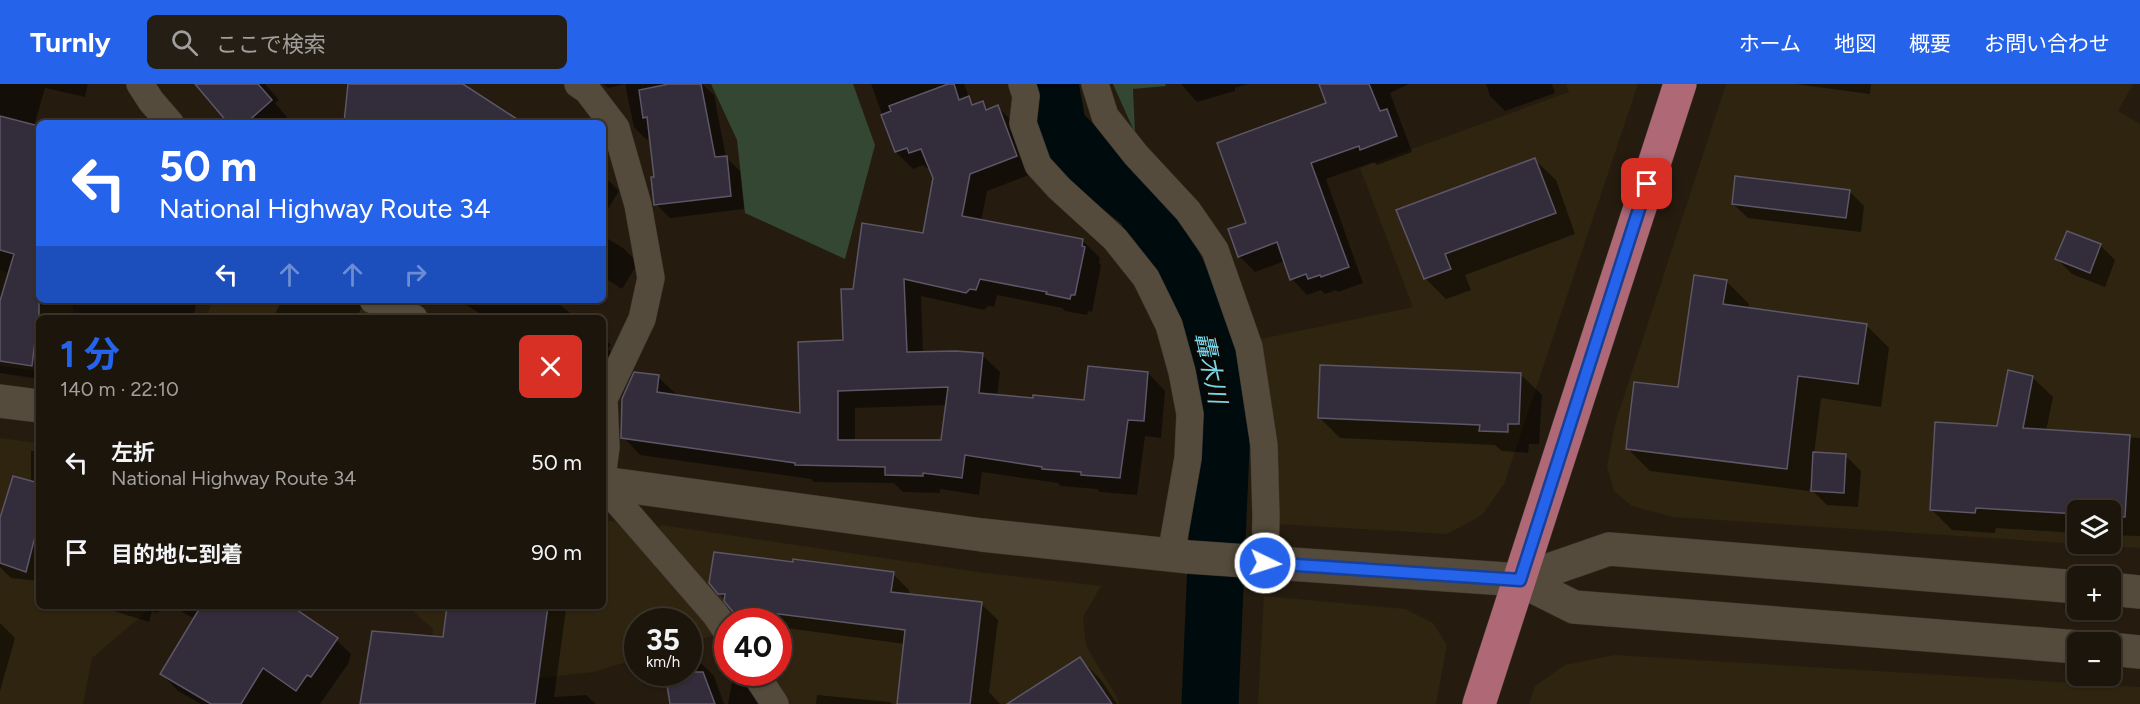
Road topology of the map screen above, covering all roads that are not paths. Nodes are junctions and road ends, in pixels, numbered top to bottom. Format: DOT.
graph roads {
  1 [pos="140,84"];
  2 [pos="578,84"];
  3 [pos="1022,84"];
  4 [pos="1095,84"];
  5 [pos="1680,84"];
  6 [pos="167,120"];
  7 [pos="380,303"];
  8 [pos="407,315"];
  9 [pos="606,395"];
  10 [pos="0,401"];
  11 [pos="36,406"];
  12 [pos="606,484"];
  13 [pos="606,487"];
  14 [pos="1180,556"];
  15 [pos="1259,563"];
  16 [pos="1520,580"];
  17 [pos="2067,585"];
  18 [pos="2121,590"];
  19 [pos="2140,592"];
  20 [pos="714,613"];
  21 [pos="2067,646"];
  22 [pos="2121,650"];
  23 [pos="2140,652"];
  24 [pos="763,686"];
  25 [pos="775,704"];
  26 [pos="1479,704"];
  1 -- 6 [label="street"];
  2 -- 9 [label="street"];
  3 -- 14 [label="street"];
  4 -- 15 [label="street"];
  5 -- 16 [label="highway"];
  7 -- 8 [label="street"];
  10 -- 11 [label="street"];
  12 -- 14 [label="street"];
  13 -- 20 [label="street"];
  14 -- 15 [label="street"];
  15 -- 16 [label="street"];
  16 -- 17 [label="street"];
  16 -- 21 [label="street"];
  16 -- 26 [label="highway"];
  18 -- 19 [label="street"];
  22 -- 23 [label="street"];
  24 -- 25 [label="street"];
}
